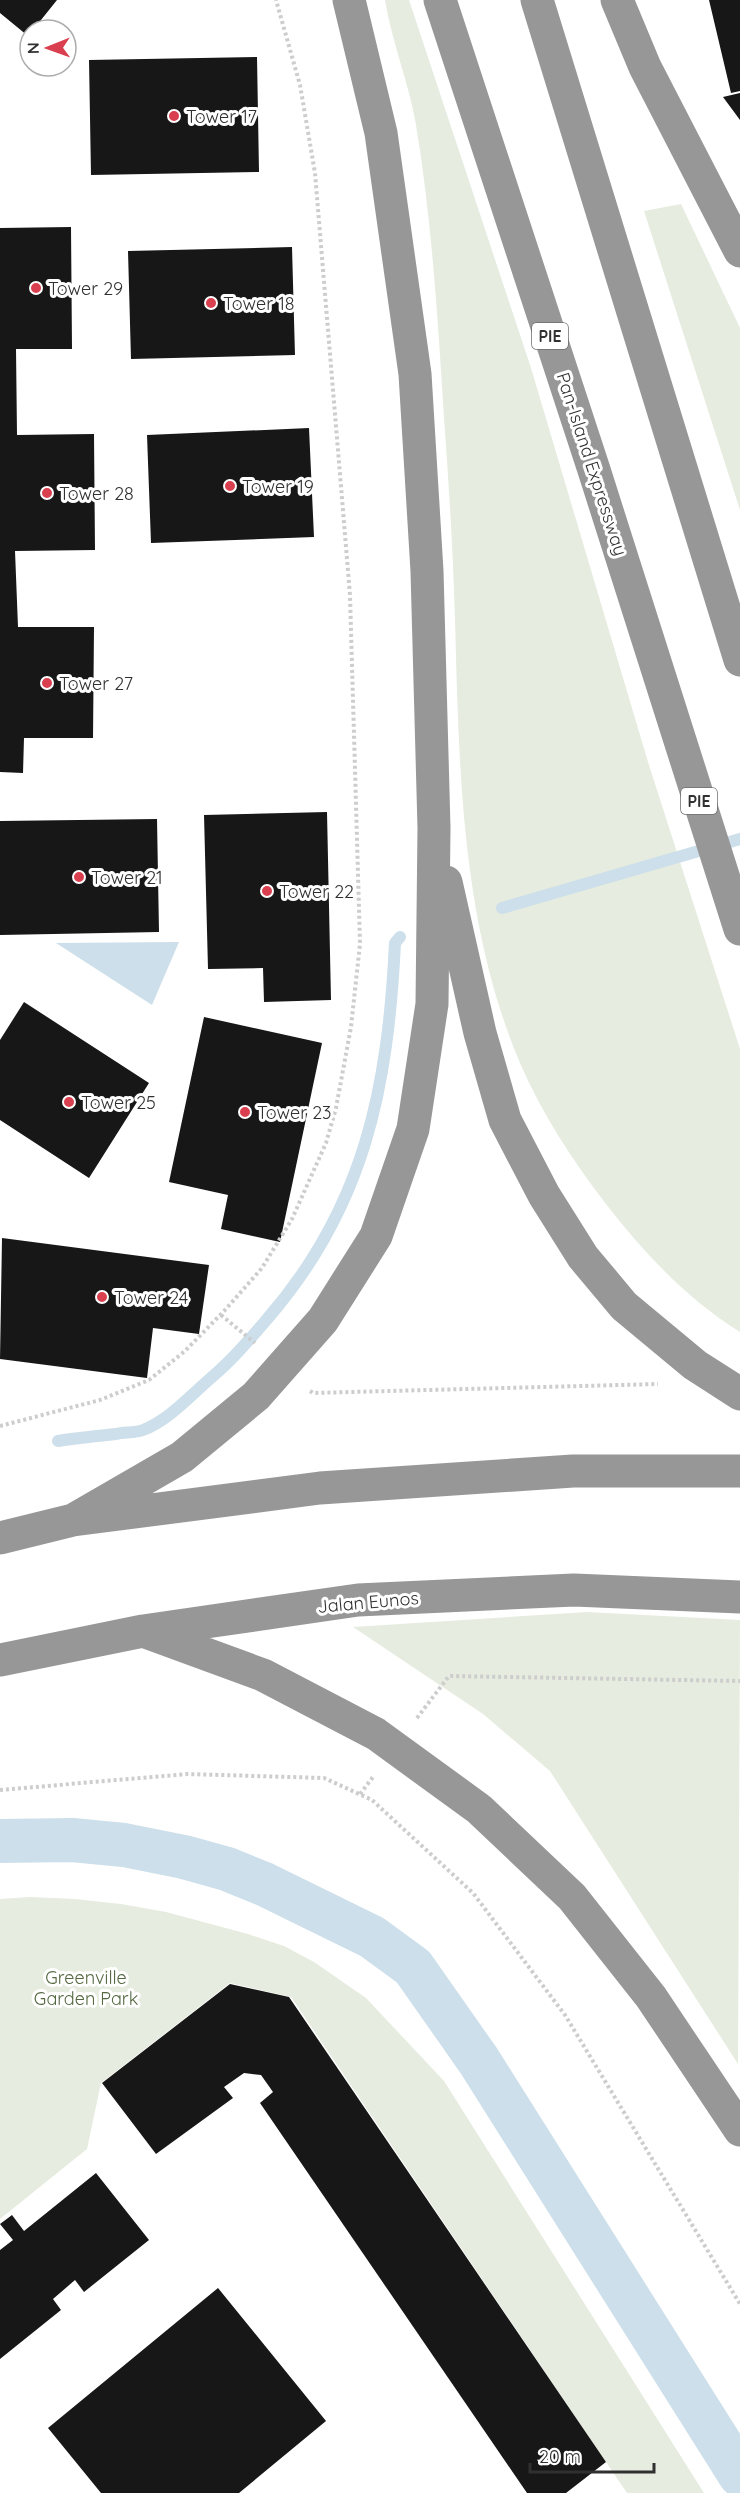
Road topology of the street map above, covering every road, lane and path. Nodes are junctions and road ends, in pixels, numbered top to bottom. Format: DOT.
graph roads {
  1 [pos="276,0"];
  2 [pos="349,0"];
  3 [pos="440,0"];
  4 [pos="537,0"];
  5 [pos="617,0"];
  6 [pos="740,251"];
  7 [pos="738,654"];
  8 [pos="434,828"];
  9 [pos="740,929"];
  10 [pos="221,1315"];
  11 [pos="282,1366"];
  12 [pos="663,1384"];
  13 [pos="740,1394"];
  14 [pos="0,1426"];
  15 [pos="724,1471"];
  16 [pos="740,1478"];
  17 [pos="73,1520"];
  18 [pos="0,1538"];
  19 [pos="738,1596"];
  20 [pos="143,1631"];
  21 [pos="0,1660"];
  22 [pos="740,1681"];
  23 [pos="395,1748"];
  24 [pos="0,1790"];
  25 [pos="360,1794"];
  26 [pos="740,2130"];
  27 [pos="740,2304"];
  1 -- 10 [label="path"];
  2 -- 8 [label="highway"];
  3 -- 9 [label="highway, Pan-Island Expressway / PIE"];
  4 -- 7 [label="highway"];
  5 -- 6 [label="highway"];
  8 -- 11 [label="highway"];
  8 -- 13 [label="highway"];
  10 -- 11 [label="path"];
  10 -- 14 [label="path"];
  11 -- 12 [label="path"];
  11 -- 17 [label="highway"];
  15 -- 16 [label="highway"];
  15 -- 17 [label="highway"];
  17 -- 18 [label="highway"];
  19 -- 20 [label="highway, Jalan Eunos"];
  20 -- 21 [label="highway, Jalan Eunos"];
  20 -- 23 [label="highway"];
  22 -- 23 [label="path"];
  23 -- 25 [label="path"];
  23 -- 26 [label="highway"];
  24 -- 25 [label="path"];
  25 -- 27 [label="path"];
}
